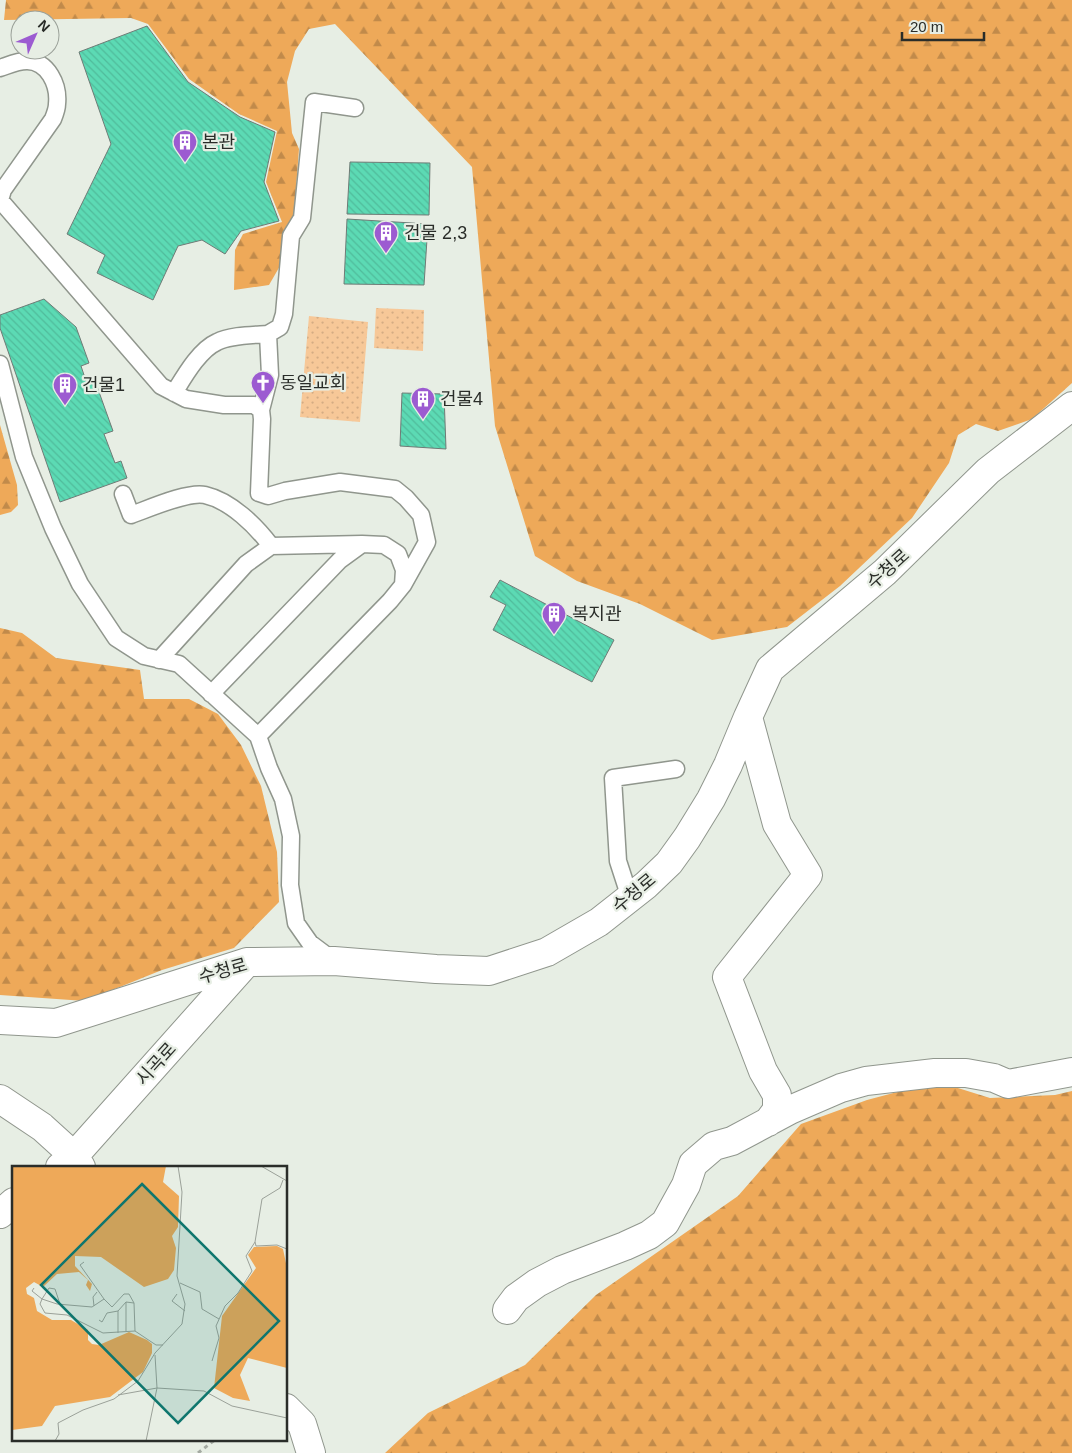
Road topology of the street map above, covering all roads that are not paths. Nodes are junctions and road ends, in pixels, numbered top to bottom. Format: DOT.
graph roads {
  1 [pos="0,68"];
  2 [pos="355,108"];
  3 [pos="0,200"];
  4 [pos="268,334"];
  5 [pos="0,364"];
  6 [pos="174,393"];
  7 [pos="1072,406"];
  8 [pos="261,410"];
  9 [pos="123,494"];
  10 [pos="362,544"];
  11 [pos="271,546"];
  12 [pos="403,585"];
  13 [pos="159,660"];
  14 [pos="211,694"];
  15 [pos="748,717"];
  16 [pos="258,736"];
  17 [pos="676,769"];
  18 [pos="630,898"];
  19 [pos="334,960"];
  20 [pos="247,962"];
  21 [pos="0,1020"];
  22 [pos="1072,1072"];
  23 [pos="0,1099"];
  24 [pos="768,1122"];
  25 [pos="72,1163"];
  26 [pos="12,1204"];
  27 [pos="0,1214"];
  28 [pos="507,1310"];
  29 [pos="288,1410"];
  30 [pos="312,1453"];
  1 -- 3 [label="lane"];
  2 -- 4 [label="lane"];
  3 -- 6 [label="lane"];
  4 -- 6 [label="lane"];
  4 -- 8 [label="lane"];
  5 -- 13 [label="lane"];
  6 -- 8 [label="lane"];
  7 -- 15 [label="street, 수청로"];
  8 -- 12 [label="lane"];
  9 -- 11 [label="lane"];
  10 -- 11 [label="lane"];
  10 -- 12 [label="lane"];
  10 -- 14 [label="lane"];
  11 -- 13 [label="lane"];
  12 -- 16 [label="lane"];
  13 -- 14 [label="lane"];
  14 -- 16 [label="lane"];
  15 -- 18 [label="street, 수청로"];
  15 -- 24 [label="street"];
  16 -- 19 [label="lane"];
  17 -- 18 [label="lane"];
  18 -- 19 [label="street, 수청로"];
  19 -- 20 [label="street, 수청로"];
  20 -- 21 [label="street, 수청로"];
  20 -- 25 [label="street, 시곡로"];
  22 -- 24 [label="street"];
  23 -- 25 [label="street"];
  24 -- 28 [label="street"];
  26 -- 27 [label="street"];
  29 -- 30 [label="street"];
}
